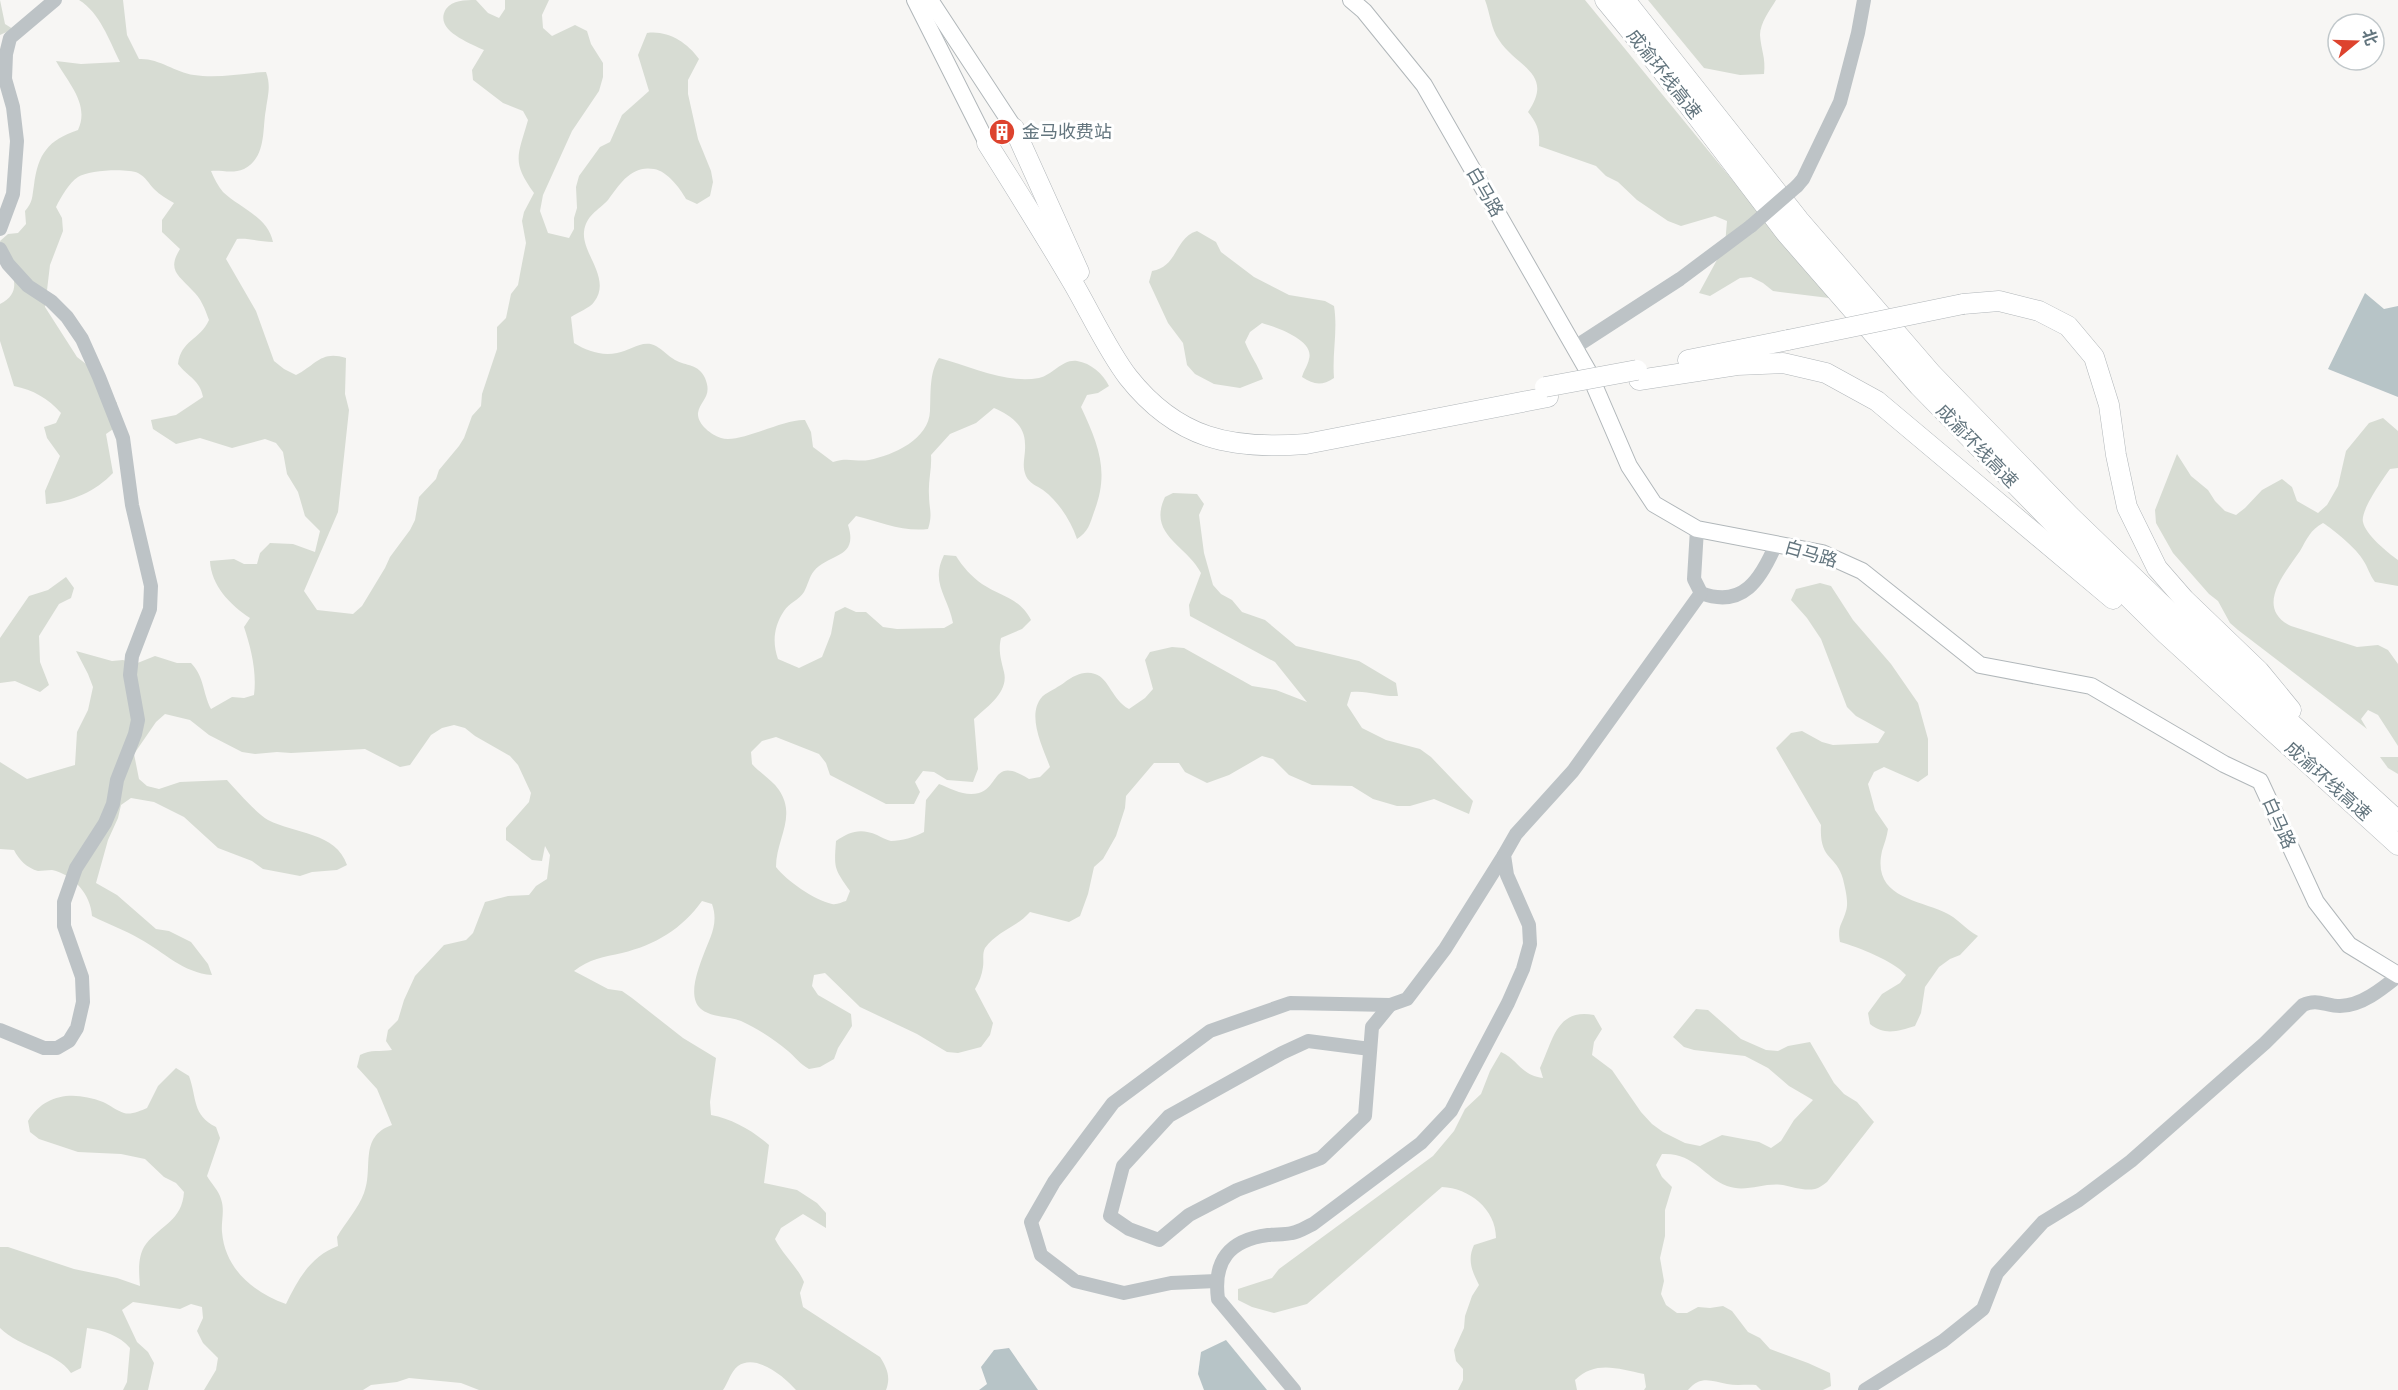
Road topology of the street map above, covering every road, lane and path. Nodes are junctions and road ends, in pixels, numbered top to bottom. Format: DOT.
graph roads {
  1 [pos="55,0"];
  2 [pos="915,0"];
  3 [pos="930,0"];
  4 [pos="1351,0"];
  5 [pos="1605,0"];
  6 [pos="1625,0"];
  7 [pos="1864,0"];
  8 [pos="1014,128"];
  9 [pos="987,142"];
  10 [pos="0,229"];
  11 [pos="0,249"];
  12 [pos="1575,347"];
  13 [pos="1638,375"];
  14 [pos="1547,392"];
  15 [pos="1697,529"];
  16 [pos="1776,544"];
  17 [pos="1701,593"];
  18 [pos="2278,736"];
  19 [pos="2337,765"];
  20 [pos="2398,821"];
  21 [pos="2398,845"];
  22 [pos="1504,855"];
  23 [pos="2398,976"];
  24 [pos="1390,1005"];
  25 [pos="0,1030"];
  26 [pos="1370,1049"];
  27 [pos="1216,1281"];
  28 [pos="1294,1390"];
  29 [pos="1865,1390"];
  1 -- 10 [label="street"];
  2 -- 9 [label="main road"];
  3 -- 8 [label="main road"];
  4 -- 12 [label="main road, 白马路"];
  5 -- 18 [label="highway, 成渝环线高速"];
  6 -- 19 [label="highway, 成渝环线高速"];
  7 -- 12 [label="street, bridge"];
  8 -- 14 [label="highway"];
  9 -- 14 [label="highway"];
  11 -- 25 [label="street"];
  12 -- 15 [label="main road, 白马路"];
  13 -- 14 [label="highway, bridge"];
  13 -- 18 [label="highway"];
  13 -- 19 [label="highway, bridge"];
  15 -- 16 [label="main road, 白马路"];
  15 -- 17 [label="street"];
  16 -- 17 [label="street"];
  16 -- 23 [label="main road, 白马路"];
  17 -- 22 [label="street"];
  18 -- 21 [label="highway, 成渝环线高速"];
  19 -- 20 [label="highway, 成渝环线高速"];
  22 -- 24 [label="street"];
  22 -- 27 [label="street"];
  23 -- 29 [label="street"];
  24 -- 26 [label="street"];
  24 -- 27 [label="street"];
  26 -- 26 [label="street"];
  27 -- 28 [label="street"];
}
